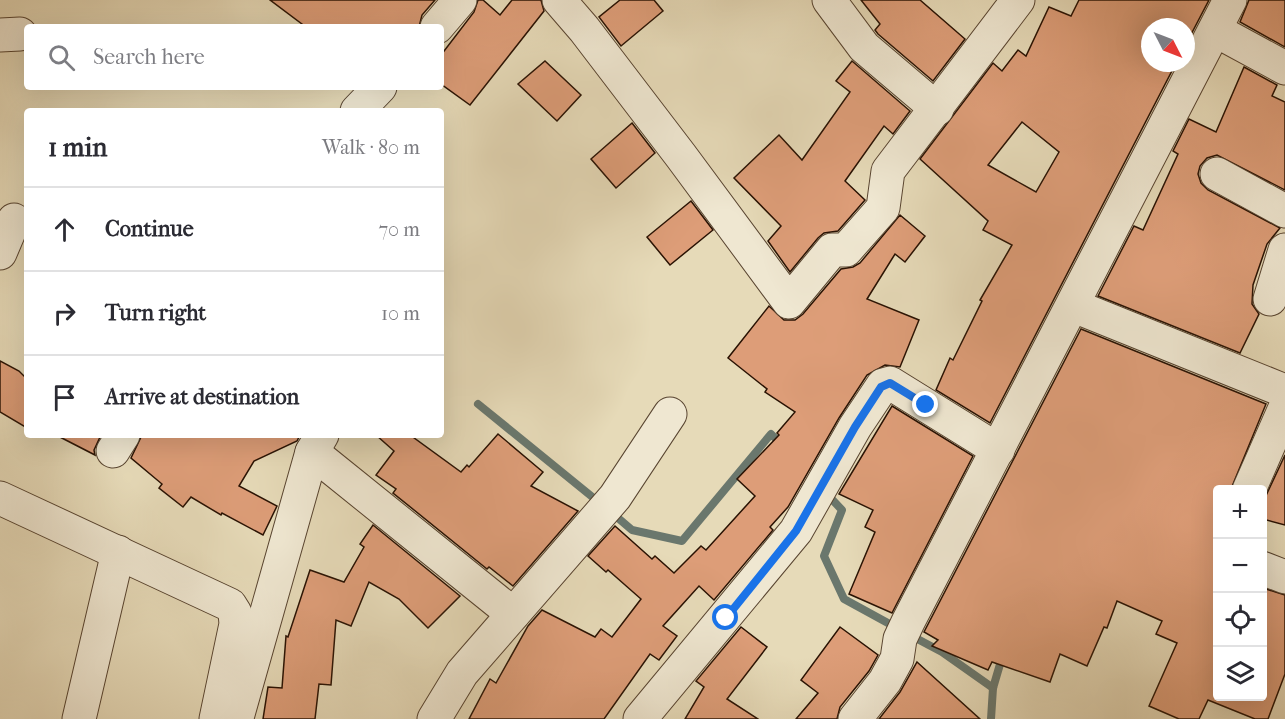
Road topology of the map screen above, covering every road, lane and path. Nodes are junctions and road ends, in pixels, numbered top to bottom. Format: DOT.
graph roads {
  1 [pos="460,0"];
  2 [pos="559,0"];
  3 [pos="829,0"];
  4 [pos="1018,0"];
  5 [pos="1230,0"];
  6 [pos="440,24"];
  7 [pos="1215,30"];
  8 [pos="1285,68"];
  9 [pos="377,90"];
  10 [pos="360,108"];
  11 [pos="937,109"];
  12 [pos="1217,174"];
  13 [pos="1285,211"];
  14 [pos="14,219"];
  15 [pos="1285,250"];
  16 [pos="0,253"];
  17 [pos="1270,299"];
  18 [pos="1074,306"];
  19 [pos="1285,391"];
  20 [pos="1285,408"];
  21 [pos="670,414"];
  22 [pos="317,443"];
  23 [pos="998,450"];
  24 [pos="1251,485"];
  25 [pos="0,498"];
  26 [pos="118,552"];
  27 [pos="1267,570"];
  28 [pos="1285,577"];
  29 [pos="513,614"];
  30 [pos="79,719"];
  31 [pos="216,719"];
  32 [pos="237,719"];
  33 [pos="434,719"];
  34 [pos="640,719"];
  35 [pos="855,719"];
  1 -- 6 [label="street"];
  2 -- 11 [label="street"];
  3 -- 11 [label="street"];
  4 -- 11 [label="street"];
  5 -- 7 [label="street"];
  7 -- 8 [label="street"];
  7 -- 18 [label="street"];
  9 -- 10 [label="street"];
  12 -- 13 [label="street"];
  14 -- 16 [label="street"];
  15 -- 17 [label="street"];
  18 -- 19 [label="street"];
  18 -- 23 [label="street"];
  20 -- 24 [label="street"];
  21 -- 29 [label="street"];
  22 -- 29 [label="street"];
  22 -- 32 [label="street"];
  23 -- 34 [label="street"];
  23 -- 35 [label="street"];
  25 -- 26 [label="street"];
  26 -- 30 [label="street"];
  26 -- 31 [label="street"];
  27 -- 28 [label="street"];
  29 -- 33 [label="street"];
}
